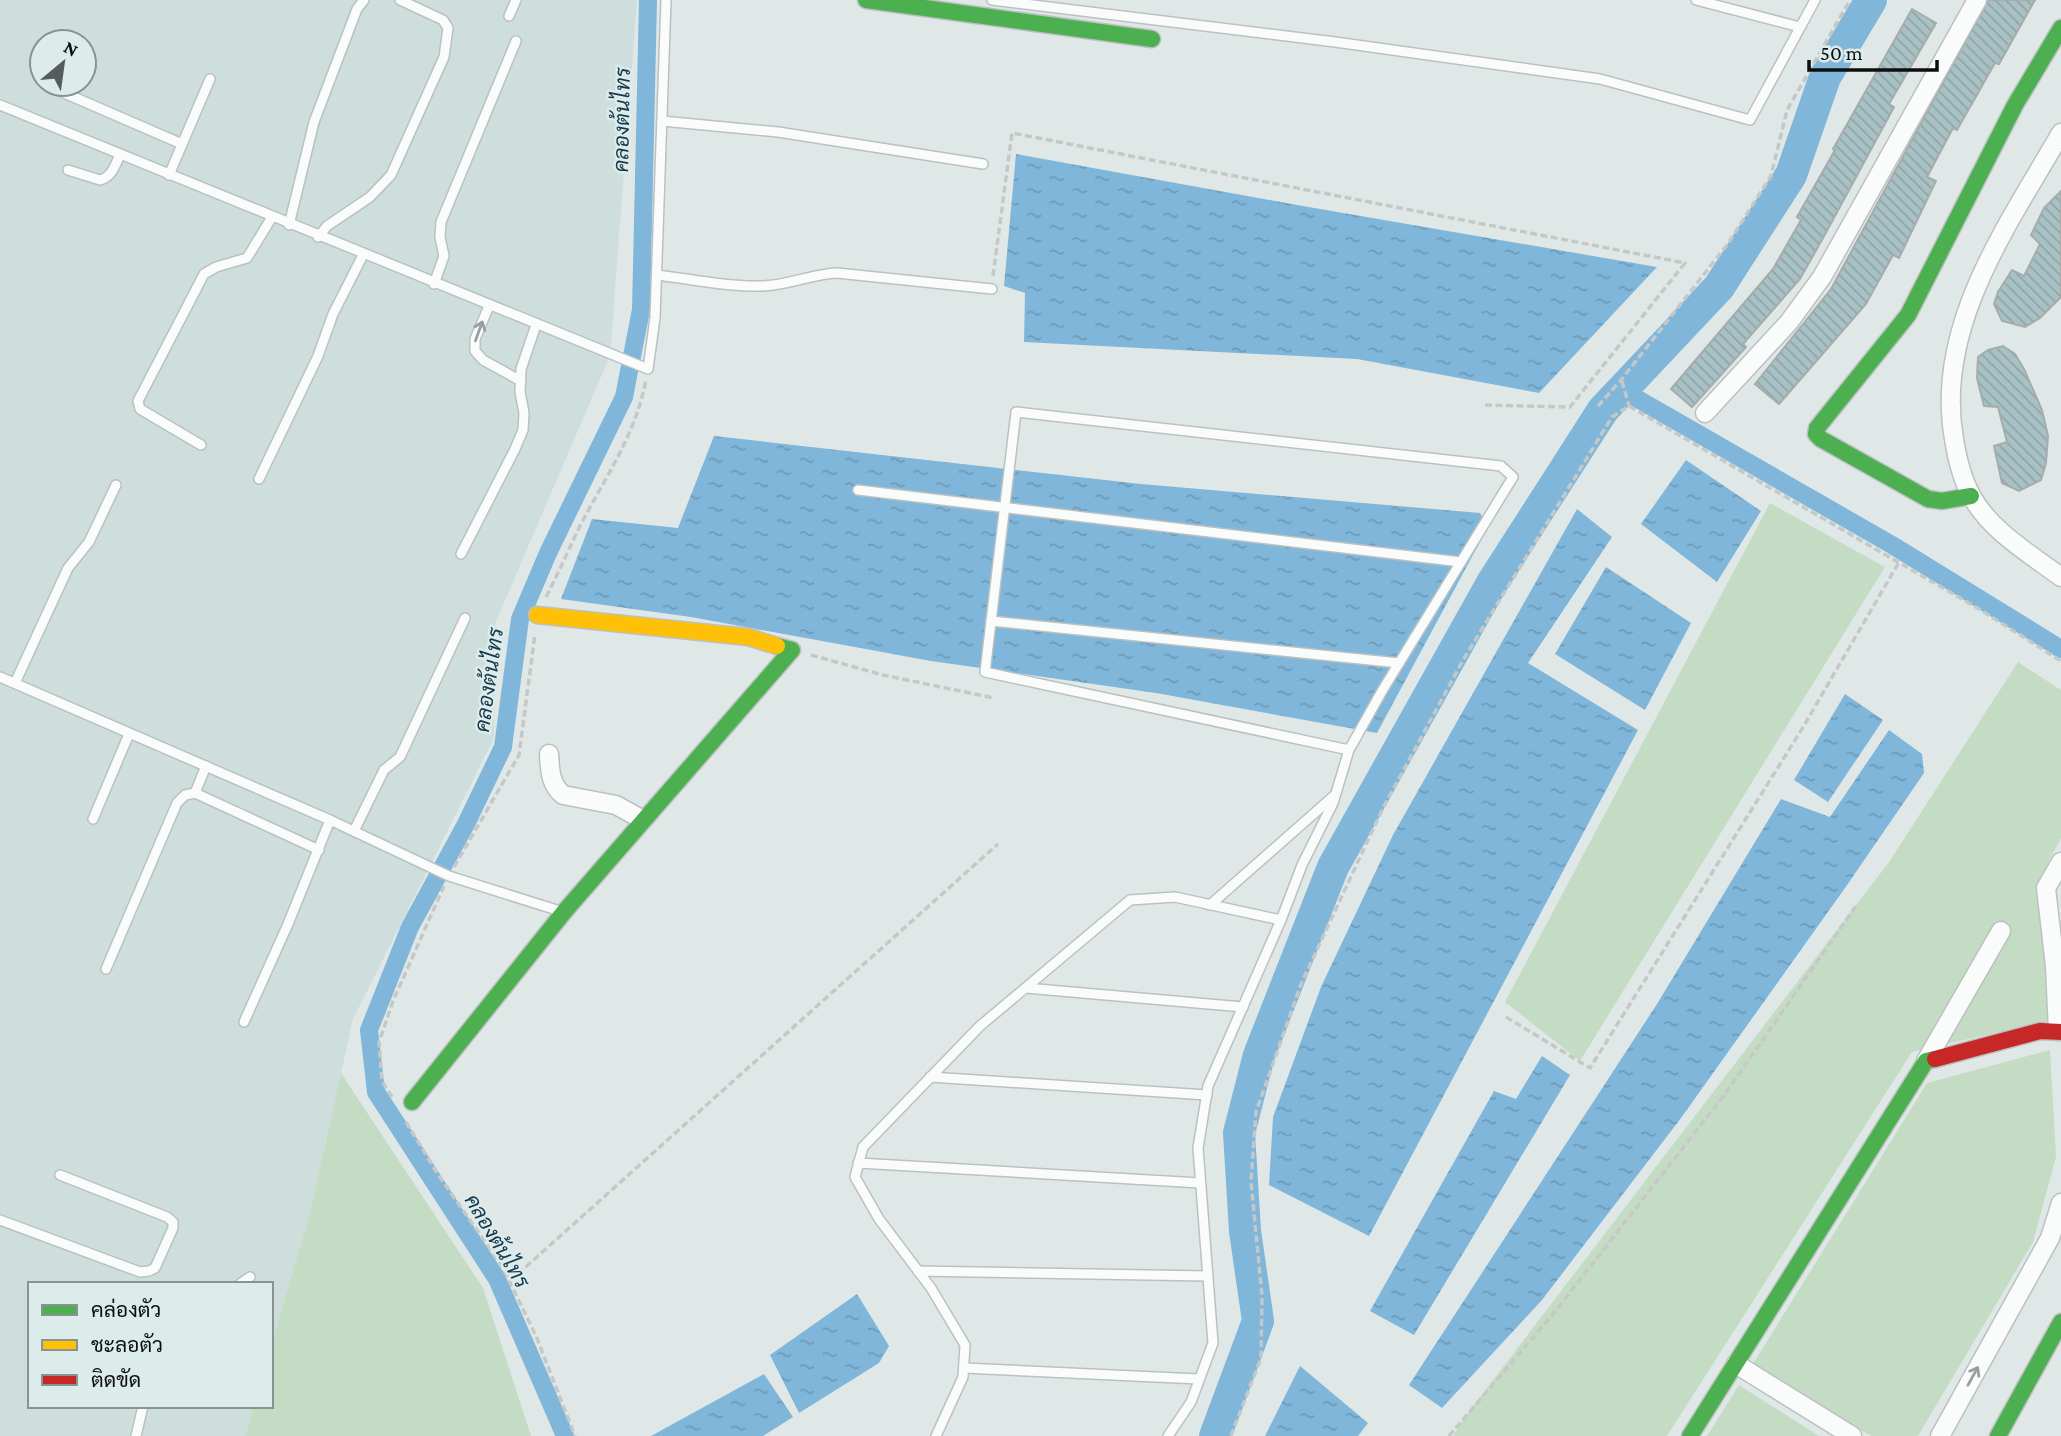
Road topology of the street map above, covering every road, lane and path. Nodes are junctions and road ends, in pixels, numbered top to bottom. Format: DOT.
graph roads {
  1 [pos="364,0"];
  2 [pos="400,0"];
  3 [pos="516,0"];
  4 [pos="666,0"];
  5 [pos="866,0"];
  6 [pos="992,0"];
  7 [pos="1696,0"];
  8 [pos="1815,0"];
  9 [pos="1850,0"];
  10 [pos="1977,0"];
  11 [pos="1717,3"];
  12 [pos="509,16"];
  13 [pos="1800,27"];
  14 [pos="2061,28"];
  15 [pos="1152,39"];
  16 [pos="516,41"];
  17 [pos="210,79"];
  18 [pos="76,98"];
  19 [pos="0,106"];
  20 [pos="662,121"];
  21 [pos="2061,133"];
  22 [pos="182,144"];
  23 [pos="120,155"];
  24 [pos="984,164"];
  25 [pos="68,170"];
  26 [pos="169,175"];
  27 [pos="272,217"];
  28 [pos="289,225"];
  29 [pos="318,237"];
  30 [pos="363,255"];
  31 [pos="657,275"];
  32 [pos="434,284"];
  33 [pos="992,289"];
  34 [pos="489,306"];
  35 [pos="536,325"];
  36 [pos="648,369"];
  37 [pos="1621,380"];
  38 [pos="521,381"];
  39 [pos="1484,405"];
  40 [pos="1598,406"];
  41 [pos="1629,406"];
  42 [pos="1705,413"];
  43 [pos="201,445"];
  44 [pos="259,479"];
  45 [pos="116,485"];
  46 [pos="858,490"];
  47 [pos="1971,496"];
  48 [pos="1005,508"];
  49 [pos="461,554"];
  50 [pos="1461,562"];
  51 [pos="1899,562"];
  52 [pos="2061,577"];
  53 [pos="537,615"];
  54 [pos="465,618"];
  55 [pos="992,621"];
  56 [pos="792,650"];
  57 [pos="2061,661"];
  58 [pos="1399,663"];
  59 [pos="0,677"];
  60 [pos="15,683"];
  61 [pos="994,698"];
  62 [pos="129,734"];
  63 [pos="1349,750"];
  64 [pos="550,754"];
  65 [pos="206,766"];
  66 [pos="195,793"];
  67 [pos="1336,793"];
  68 [pos="93,819"];
  69 [pos="330,820"];
  70 [pos="643,820"];
  71 [pos="354,831"];
  72 [pos="998,845"];
  73 [pos="320,850"];
  74 [pos="2061,862"];
  75 [pos="1858,903"];
  76 [pos="1210,905"];
  77 [pos="564,912"];
  78 [pos="1280,919"];
  79 [pos="2001,931"];
  80 [pos="106,970"];
  81 [pos="1026,988"];
  82 [pos="1243,1007"];
  83 [pos="1506,1017"];
  84 [pos="244,1022"];
  85 [pos="2060,1031"];
  86 [pos="1926,1061"];
  87 [pos="930,1077"];
  88 [pos="1207,1095"];
  89 [pos="412,1102"];
  90 [pos="858,1163"];
  91 [pos="60,1175"];
  92 [pos="1200,1183"];
  93 [pos="2061,1203"];
  94 [pos="0,1220"];
  95 [pos="918,1271"];
  96 [pos="1208,1276"];
  97 [pos="250,1277"];
  98 [pos="510,1281"];
  99 [pos="243,1282"];
  100 [pos="2061,1322"];
  101 [pos="1736,1364"];
  102 [pos="964,1368"];
  103 [pos="1199,1379"];
  104 [pos="143,1408"];
  105 [pos="136,1436"];
  106 [pos="936,1436"];
  107 [pos="1167,1436"];
  108 [pos="1231,1436"];
  109 [pos="1449,1436"];
  110 [pos="1690,1436"];
  111 [pos="1852,1436"];
  112 [pos="1940,1436"];
  113 [pos="1998,1436"];
  1 -- 28 [label="lane"];
  2 -- 29 [label="lane"];
  3 -- 12 [label="lane"];
  4 -- 20 [label="lane"];
  5 -- 15 [label="street"];
  6 -- 13 [label="lane"];
  7 -- 11 [label="lane"];
  8 -- 13 [label="lane"];
  9 -- 37 [label="path"];
  10 -- 42 [label="street"];
  11 -- 13 [label="lane"];
  14 -- 47 [label="street"];
  16 -- 32 [label="lane"];
  17 -- 22 [label="lane"];
  18 -- 22 [label="lane"];
  19 -- 23 [label="lane"];
  20 -- 24 [label="lane"];
  20 -- 31 [label="lane"];
  21 -- 47 [label="street"];
  22 -- 26 [label="lane"];
  23 -- 25 [label="lane"];
  23 -- 26 [label="lane"];
  26 -- 27 [label="lane"];
  27 -- 28 [label="lane"];
  27 -- 43 [label="lane"];
  28 -- 29 [label="lane"];
  29 -- 30 [label="lane"];
  30 -- 32 [label="lane"];
  30 -- 44 [label="lane"];
  31 -- 33 [label="lane"];
  31 -- 36 [label="lane"];
  32 -- 34 [label="lane"];
  33 -- 39 [label="path"];
  34 -- 35 [label="lane"];
  38 -- 34 [label="lane, one-way"];
  35 -- 36 [label="lane"];
  35 -- 38 [label="lane"];
  36 -- 53 [label="path"];
  37 -- 40 [label="path"];
  37 -- 41 [label="path"];
  38 -- 49 [label="lane"];
  41 -- 51 [label="path"];
  41 -- 108 [label="path"];
  45 -- 60 [label="lane"];
  46 -- 48 [label="lane"];
  47 -- 52 [label="street"];
  48 -- 50 [label="lane"];
  48 -- 50 [label="lane"];
  48 -- 55 [label="lane"];
  50 -- 58 [label="lane"];
  51 -- 57 [label="path"];
  51 -- 83 [label="path"];
  53 -- 56 [label="street"];
  54 -- 71 [label="lane"];
  55 -- 58 [label="lane"];
  55 -- 63 [label="lane"];
  56 -- 61 [label="path"];
  56 -- 70 [label="street"];
  58 -- 63 [label="lane"];
  59 -- 60 [label="lane"];
  60 -- 62 [label="lane"];
  62 -- 65 [label="lane"];
  62 -- 68 [label="lane"];
  63 -- 67 [label="lane"];
  64 -- 70 [label="street"];
  65 -- 66 [label="lane"];
  65 -- 69 [label="lane"];
  66 -- 73 [label="lane"];
  66 -- 80 [label="lane"];
  67 -- 76 [label="lane"];
  67 -- 78 [label="lane"];
  69 -- 71 [label="lane"];
  69 -- 73 [label="lane"];
  70 -- 77 [label="street"];
  71 -- 77 [label="lane"];
  72 -- 98 [label="path"];
  73 -- 84 [label="lane"];
  74 -- 85 [label="street"];
  75 -- 109 [label="path"];
  76 -- 78 [label="lane"];
  76 -- 81 [label="lane"];
  77 -- 89 [label="street"];
  78 -- 82 [label="lane"];
  79 -- 86 [label="street"];
  81 -- 82 [label="lane"];
  81 -- 87 [label="lane"];
  82 -- 88 [label="lane"];
  85 -- 86 [label="street"];
  86 -- 101 [label="street"];
  87 -- 88 [label="lane"];
  87 -- 90 [label="lane"];
  88 -- 92 [label="lane"];
  90 -- 92 [label="lane"];
  90 -- 95 [label="lane"];
  91 -- 94 [label="lane"];
  92 -- 96 [label="lane"];
  112 -- 93 [label="street, one-way"];
  95 -- 96 [label="lane"];
  95 -- 102 [label="lane"];
  96 -- 103 [label="lane"];
  97 -- 99 [label="lane"];
  100 -- 113 [label="street"];
  101 -- 110 [label="street"];
  101 -- 111 [label="street"];
  102 -- 103 [label="lane"];
  102 -- 106 [label="lane"];
  103 -- 107 [label="lane"];
  104 -- 105 [label="lane"];
}
